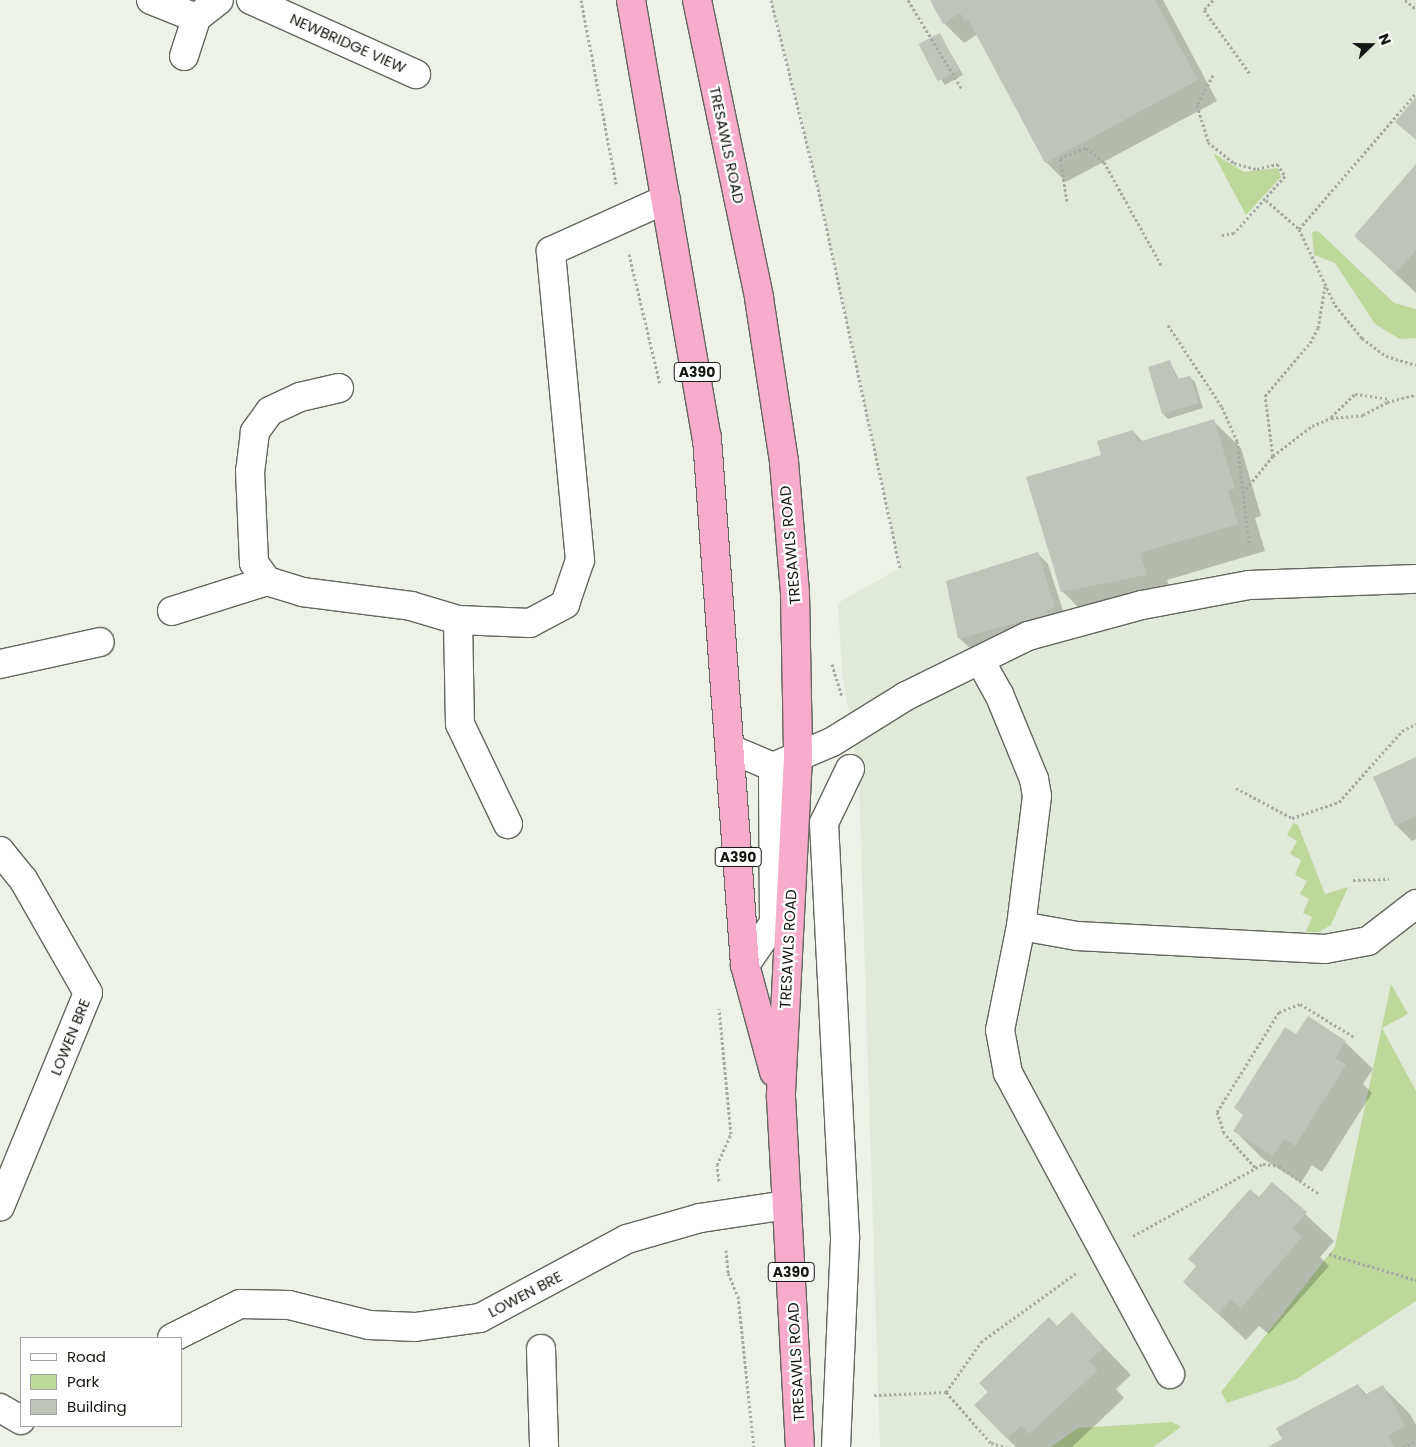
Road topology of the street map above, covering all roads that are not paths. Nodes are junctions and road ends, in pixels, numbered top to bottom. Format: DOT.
graph roads {
  1 [pos="152,0"];
  2 [pos="219,0"];
  3 [pos="251,0"];
  4 [pos="631,0"];
  5 [pos="698,0"];
  6 [pos="196,18"];
  7 [pos="184,56"];
  8 [pos="416,74"];
  9 [pos="666,199"];
  10 [pos="339,388"];
  11 [pos="1416,579"];
  12 [pos="266,581"];
  13 [pos="172,612"];
  14 [pos="458,620"];
  15 [pos="100,642"];
  16 [pos="981,662"];
  17 [pos="0,664"];
  18 [pos="731,749"];
  19 [pos="786,762"];
  20 [pos="850,769"];
  21 [pos="508,824"];
  22 [pos="0,851"];
  23 [pos="1416,904"];
  24 [pos="1021,926"];
  25 [pos="745,965"];
  26 [pos="781,1097"];
  27 [pos="787,1205"];
  28 [pos="0,1207"];
  29 [pos="174,1337"];
  30 [pos="541,1350"];
  31 [pos="1170,1374"];
  32 [pos="0,1408"];
  33 [pos="20,1419"];
  34 [pos="544,1447"];
  35 [pos="800,1447"];
  36 [pos="836,1447"];
  1 -- 6 [label="street"];
  2 -- 6 [label="street"];
  3 -- 8 [label="street, NEWBRIDGE VIEW"];
  4 -- 9 [label="highway, TRESAWLS ROAD / A390"];
  5 -- 19 [label="highway, TRESAWLS ROAD / A390"];
  6 -- 7 [label="street"];
  9 -- 14 [label="street"];
  9 -- 18 [label="highway, TRESAWLS ROAD / A390"];
  10 -- 12 [label="street"];
  11 -- 16 [label="street"];
  12 -- 13 [label="street"];
  12 -- 14 [label="street"];
  14 -- 21 [label="street"];
  15 -- 17 [label="street"];
  16 -- 19 [label="street"];
  16 -- 24 [label="street"];
  18 -- 19 [label="street"];
  18 -- 25 [label="highway, TRESAWLS ROAD / A390"];
  19 -- 25 [label="street, TRESAWLS ROAD"];
  19 -- 26 [label="highway, TRESAWLS ROAD / A390"];
  20 -- 36 [label="street"];
  22 -- 28 [label="street, LOWEN BRE"];
  23 -- 24 [label="street"];
  24 -- 31 [label="street"];
  25 -- 26 [label="highway, TRESAWLS ROAD / A390"];
  26 -- 27 [label="highway, TRESAWLS ROAD / A390"];
  27 -- 29 [label="street, LOWEN BRE"];
  27 -- 35 [label="highway, TRESAWLS ROAD / A390"];
  30 -- 34 [label="street"];
  32 -- 33 [label="street"];
}
